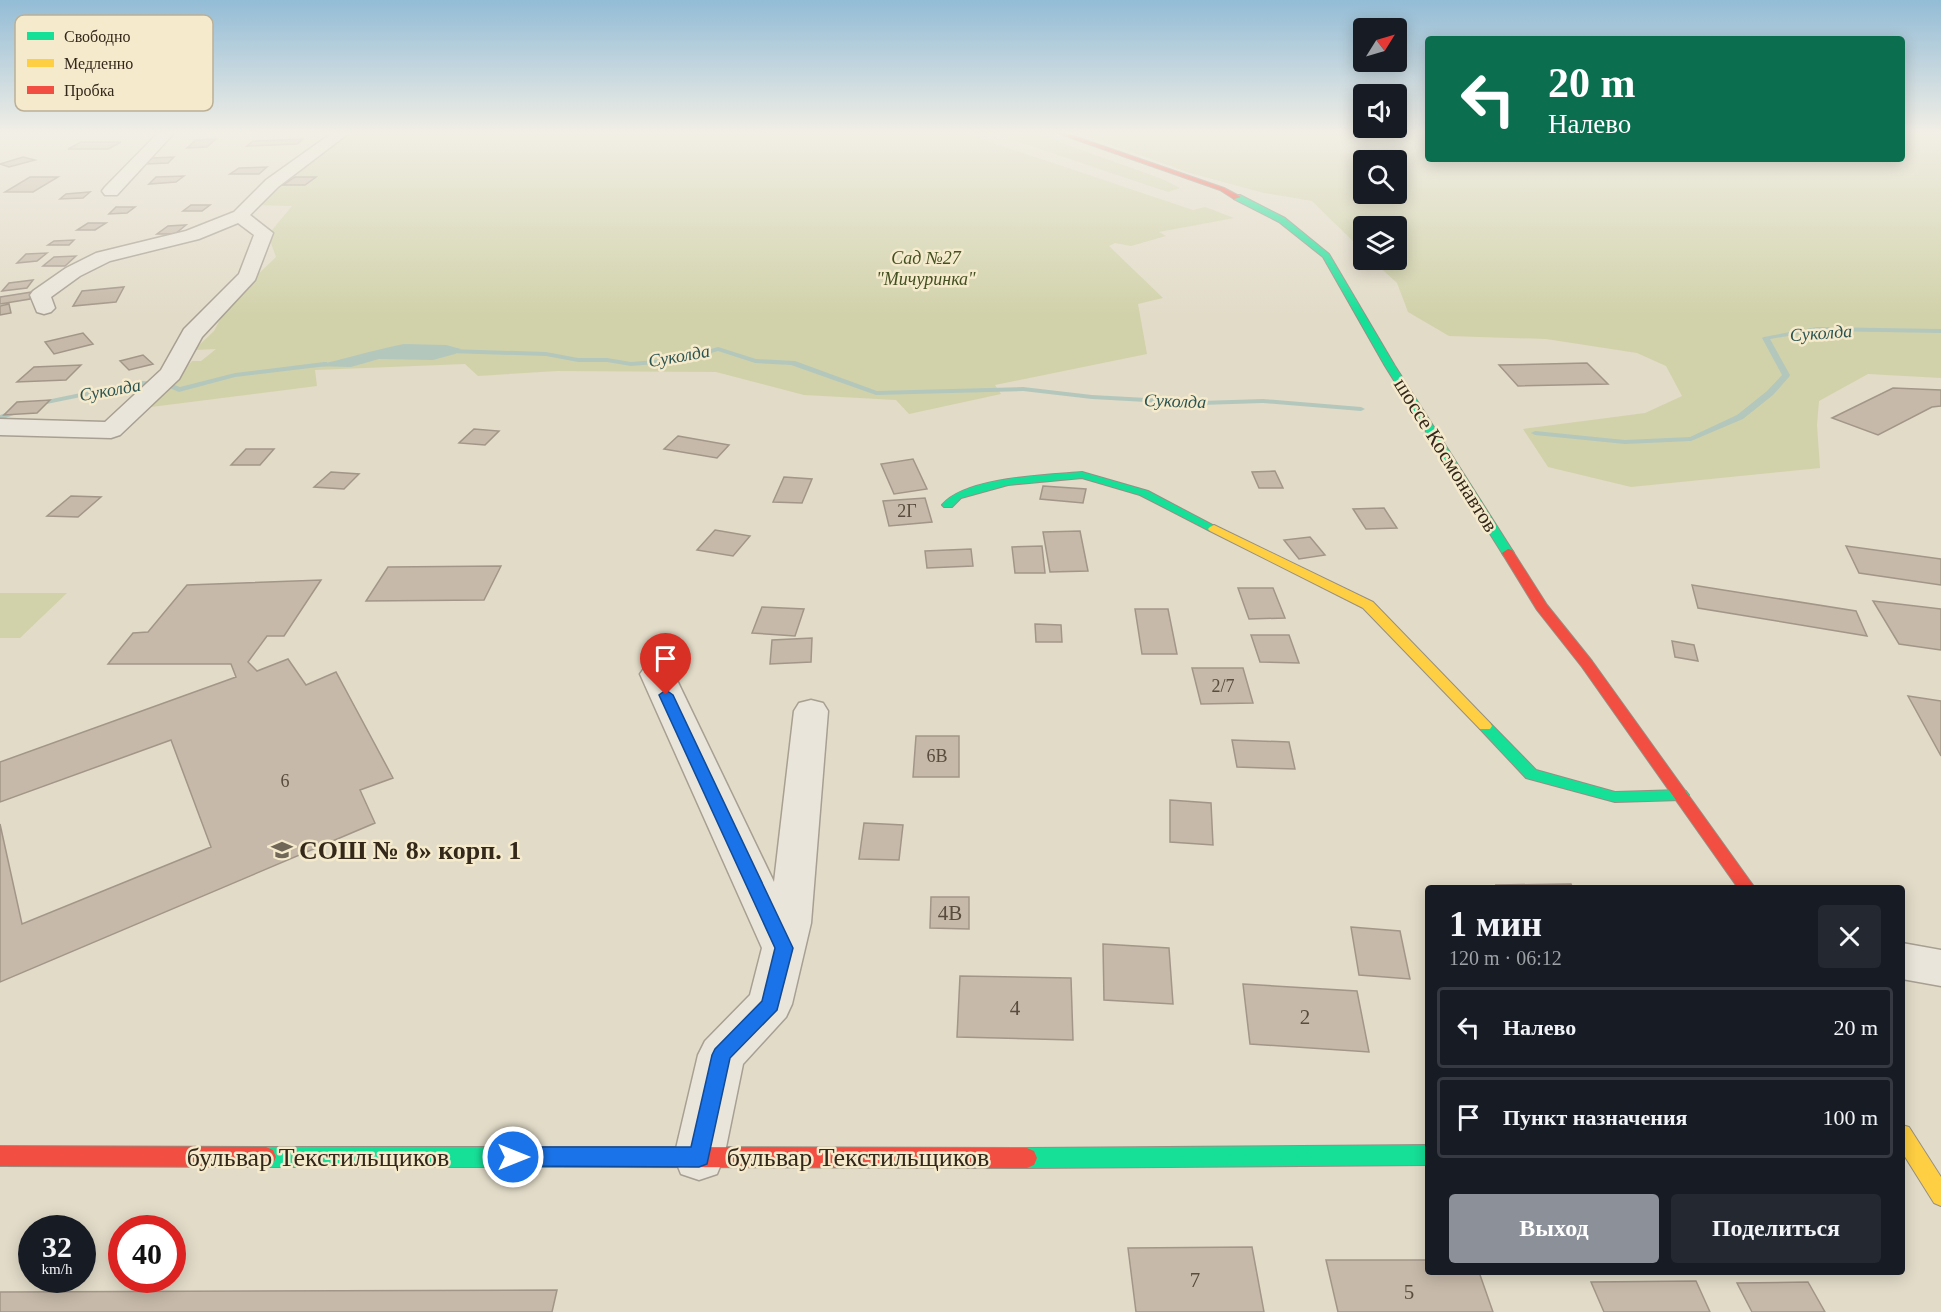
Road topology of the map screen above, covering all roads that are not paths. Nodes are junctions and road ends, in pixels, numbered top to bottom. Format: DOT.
graph roads {
  1 [pos="262,194"];
  2 [pos="1232,194"];
  3 [pos="240,216"];
  4 [pos="44,308"];
  5 [pos="0,427"];
  6 [pos="948,505"];
  7 [pos="657,674"];
  8 [pos="811,711"];
  9 [pos="1681,795"];
  10 [pos="1745,885"];
  11 [pos="784,948"];
  12 [pos="1905,962"];
  13 [pos="1941,968"];
  14 [pos="1905,1139"];
  15 [pos="1425,1155"];
  16 [pos="0,1156"];
  17 [pos="699,1157"];
  18 [pos="1941,1196"];
  1 -- 3 [label="street"];
  2 -- 9 [label="main road, шоссе Космонавтов"];
  3 -- 4 [label="street"];
  3 -- 5 [label="street"];
  6 -- 9 [label="main road"];
  7 -- 11 [label="street"];
  8 -- 11 [label="street"];
  9 -- 10 [label="main road, шоссе Космонавтов"];
  11 -- 17 [label="street"];
  12 -- 13 [label="street"];
  14 -- 18 [label="main road"];
  15 -- 17 [label="main road, бульвар Текстильщиков"];
  16 -- 17 [label="main road, бульвар Текстильщиков"];
}
